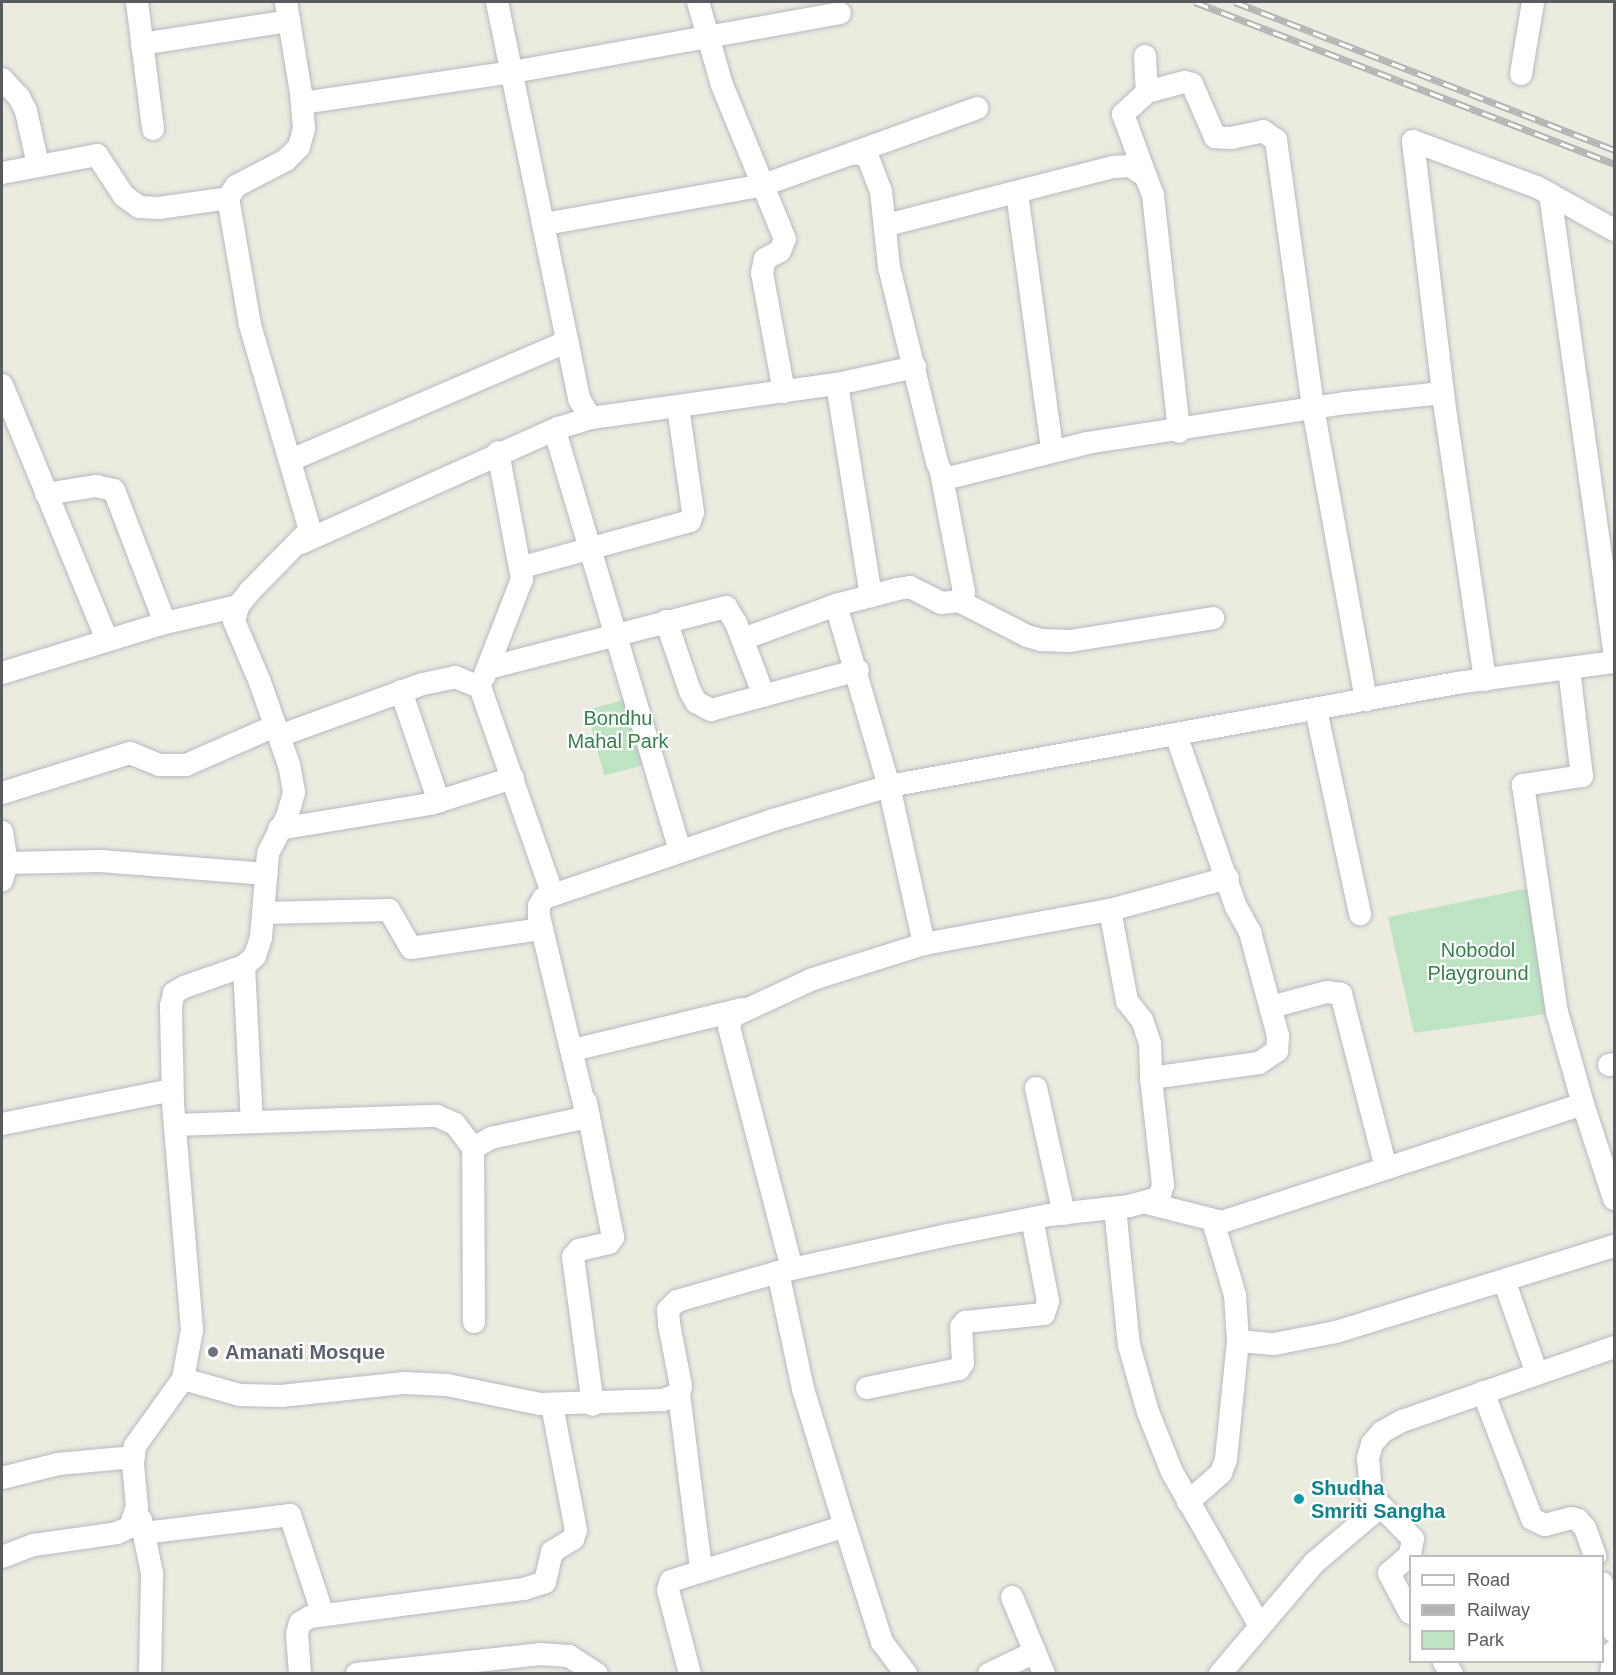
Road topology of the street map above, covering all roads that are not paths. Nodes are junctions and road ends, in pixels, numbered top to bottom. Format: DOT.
graph roads {
  1 [pos="137,2"];
  2 [pos="497,2"];
  3 [pos="698,2"];
  4 [pos="1533,2"];
  5 [pos="288,11"];
  6 [pos="840,13"];
  7 [pos="706,36"];
  8 [pos="142,44"];
  9 [pos="1145,56"];
  10 [pos="513,72"];
  11 [pos="1521,74"];
  12 [pos="2,80"];
  13 [pos="1147,92"];
  14 [pos="302,104"];
  15 [pos="977,108"];
  16 [pos="153,129"];
  17 [pos="853,153"];
  18 [pos="38,165"];
  19 [pos="2,173"];
  20 [pos="1146,177"];
  21 [pos="763,185"];
  22 [pos="1017,193"];
  23 [pos="1550,194"];
  24 [pos="228,198"];
  25 [pos="545,224"];
  26 [pos="887,225"];
  27 [pos="1614,230"];
  28 [pos="568,341"];
  29 [pos="915,367"];
  30 [pos="837,384"];
  31 [pos="2,385"];
  32 [pos="784,392"];
  33 [pos="1443,393"];
  34 [pos="678,407"];
  35 [pos="1313,408"];
  36 [pos="591,418"];
  37 [pos="558,428"];
  38 [pos="1179,432"];
  39 [pos="1052,450"];
  40 [pos="498,452"];
  41 [pos="291,460"];
  42 [pos="940,472"];
  43 [pos="46,494"];
  44 [pos="301,543"];
  45 [pos="592,547"];
  46 [pos="523,567"];
  47 [pos="871,596"];
  48 [pos="959,601"];
  49 [pos="836,605"];
  50 [pos="238,606"];
  51 [pos="1213,618"];
  52 [pos="666,621"];
  53 [pos="165,623"];
  54 [pos="618,634"];
  55 [pos="743,639"];
  56 [pos="107,640"];
  57 [pos="1614,650"];
  58 [pos="1614,663"];
  59 [pos="1569,669"];
  60 [pos="858,670"];
  61 [pos="2,673"];
  62 [pos="484,677"];
  63 [pos="1485,680"];
  64 [pos="401,691"];
  65 [pos="764,696"];
  66 [pos="1366,700"];
  67 [pos="1316,710"];
  68 [pos="277,731"];
  69 [pos="1176,735"];
  70 [pos="513,778"];
  71 [pos="889,786"];
  72 [pos="2,793"];
  73 [pos="438,801"];
  74 [pos="279,829"];
  75 [pos="2,832"];
  76 [pos="680,851"];
  77 [pos="4,871"];
  78 [pos="266,874"];
  79 [pos="1228,878"];
  80 [pos="552,893"];
  81 [pos="1110,910"];
  82 [pos="263,913"];
  83 [pos="1360,914"];
  84 [pos="542,929"];
  85 [pos="924,944"];
  86 [pos="244,966"];
  87 [pos="1271,1007"];
  88 [pos="742,1009"];
  89 [pos="573,1050"];
  90 [pos="1151,1078"];
  91 [pos="1036,1088"];
  92 [pos="172,1090"];
  93 [pos="584,1095"];
  94 [pos="1583,1104"];
  95 [pos="252,1122"];
  96 [pos="2,1124"];
  97 [pos="175,1125"];
  98 [pos="473,1148"];
  99 [pos="1386,1168"];
  100 [pos="1614,1199"];
  101 [pos="1147,1203"];
  102 [pos="1115,1208"];
  103 [pos="1064,1214"];
  104 [pos="1032,1219"];
  105 [pos="1213,1221"];
  106 [pos="1614,1246"];
  107 [pos="785,1271"];
  108 [pos="1505,1282"];
  109 [pos="474,1322"];
  110 [pos="1238,1341"];
  111 [pos="1614,1347"];
  112 [pos="1538,1374"];
  113 [pos="183,1379"];
  114 [pos="867,1389"];
  115 [pos="1482,1392"];
  116 [pos="679,1394"];
  117 [pos="552,1405"];
  118 [pos="593,1405"];
  119 [pos="134,1457"];
  120 [pos="2,1478"];
  121 [pos="1375,1500"];
  122 [pos="1188,1502"];
  123 [pos="137,1507"];
  124 [pos="845,1526"];
  125 [pos="144,1533"];
  126 [pos="1410,1555"];
  127 [pos="1594,1555"];
  128 [pos="1409,1556"];
  129 [pos="2,1557"];
  130 [pos="701,1569"];
  131 [pos="1604,1591"];
  132 [pos="1012,1597"];
  133 [pos="1409,1611"];
  134 [pos="322,1616"];
  135 [pos="1260,1626"];
  136 [pos="1614,1632"];
  137 [pos="1614,1651"];
  138 [pos="1035,1652"];
  139 [pos="150,1674"];
  140 [pos="300,1674"];
  141 [pos="357,1674"];
  142 [pos="597,1674"];
  143 [pos="690,1674"];
  144 [pos="906,1674"];
  145 [pos="989,1674"];
  146 [pos="1044,1674"];
  147 [pos="1220,1674"];
  148 [pos="1611,1674"];
  1 -- 8 [label="street"];
  2 -- 10 [label="street"];
  3 -- 7 [label="street"];
  4 -- 11 [label="street"];
  5 -- 8 [label="street"];
  5 -- 14 [label="street"];
  6 -- 7 [label="street"];
  7 -- 10 [label="street"];
  7 -- 21 [label="street"];
  8 -- 16 [label="street"];
  9 -- 13 [label="street"];
  10 -- 14 [label="street"];
  10 -- 25 [label="street"];
  12 -- 18 [label="street"];
  13 -- 20 [label="street"];
  13 -- 35 [label="street"];
  14 -- 24 [label="street"];
  15 -- 17 [label="street"];
  17 -- 21 [label="street"];
  17 -- 26 [label="street"];
  18 -- 19 [label="street"];
  18 -- 24 [label="street"];
  20 -- 22 [label="street"];
  20 -- 38 [label="street"];
  21 -- 25 [label="street"];
  21 -- 32 [label="street"];
  22 -- 26 [label="street"];
  22 -- 39 [label="street"];
  23 -- 27 [label="street"];
  23 -- 33 [label="street"];
  23 -- 57 [label="street"];
  24 -- 41 [label="street"];
  25 -- 28 [label="street"];
  26 -- 29 [label="street"];
  28 -- 36 [label="street"];
  28 -- 41 [label="street"];
  29 -- 30 [label="street"];
  29 -- 42 [label="street"];
  30 -- 32 [label="street"];
  30 -- 47 [label="street"];
  31 -- 43 [label="street"];
  32 -- 34 [label="street"];
  33 -- 35 [label="street"];
  33 -- 63 [label="street"];
  34 -- 36 [label="street"];
  34 -- 45 [label="street"];
  35 -- 38 [label="street"];
  35 -- 66 [label="street"];
  36 -- 37 [label="street"];
  37 -- 40 [label="street"];
  37 -- 45 [label="street"];
  38 -- 39 [label="street"];
  39 -- 42 [label="street"];
  40 -- 44 [label="street"];
  40 -- 46 [label="street"];
  41 -- 44 [label="street"];
  42 -- 48 [label="street"];
  43 -- 53 [label="street"];
  43 -- 56 [label="street"];
  44 -- 50 [label="street"];
  45 -- 46 [label="street"];
  45 -- 54 [label="street"];
  46 -- 62 [label="street"];
  47 -- 48 [label="street"];
  47 -- 49 [label="street"];
  48 -- 51 [label="street"];
  49 -- 55 [label="street"];
  49 -- 60 [label="street"];
  50 -- 53 [label="street"];
  50 -- 68 [label="street"];
  52 -- 54 [label="street"];
  52 -- 55 [label="street"];
  52 -- 65 [label="street"];
  53 -- 56 [label="street"];
  54 -- 62 [label="street"];
  54 -- 76 [label="street"];
  55 -- 65 [label="street"];
  56 -- 61 [label="street"];
  58 -- 59 [label="street"];
  59 -- 63 [label="street"];
  59 -- 94 [label="street"];
  60 -- 65 [label="street"];
  60 -- 71 [label="street"];
  62 -- 64 [label="street"];
  62 -- 70 [label="street"];
  63 -- 66 [label="street"];
  64 -- 68 [label="street"];
  64 -- 73 [label="street"];
  66 -- 67 [label="street"];
  67 -- 69 [label="street"];
  67 -- 83 [label="street"];
  68 -- 72 [label="street"];
  68 -- 74 [label="street"];
  69 -- 71 [label="street"];
  69 -- 79 [label="street"];
  70 -- 73 [label="street"];
  70 -- 80 [label="street"];
  71 -- 76 [label="street"];
  71 -- 85 [label="street"];
  73 -- 74 [label="street"];
  74 -- 78 [label="street"];
  75 -- 77 [label="street"];
  76 -- 80 [label="street"];
  77 -- 78 [label="street"];
  78 -- 82 [label="street"];
  79 -- 81 [label="street"];
  79 -- 87 [label="street"];
  80 -- 84 [label="street"];
  81 -- 85 [label="street"];
  81 -- 90 [label="street"];
  82 -- 84 [label="street"];
  82 -- 86 [label="street"];
  84 -- 89 [label="street"];
  85 -- 88 [label="street"];
  86 -- 92 [label="street"];
  86 -- 95 [label="street"];
  87 -- 90 [label="street"];
  87 -- 99 [label="street"];
  88 -- 89 [label="street"];
  88 -- 107 [label="street"];
  89 -- 93 [label="street"];
  90 -- 101 [label="street"];
  91 -- 103 [label="street"];
  92 -- 96 [label="street"];
  92 -- 97 [label="street"];
  93 -- 98 [label="street"];
  93 -- 118 [label="street"];
  94 -- 99 [label="street"];
  94 -- 100 [label="street"];
  95 -- 97 [label="street"];
  95 -- 98 [label="street"];
  97 -- 113 [label="street"];
  98 -- 109 [label="street"];
  99 -- 105 [label="street"];
  101 -- 102 [label="street"];
  101 -- 105 [label="street"];
  102 -- 103 [label="street"];
  102 -- 122 [label="street"];
  103 -- 104 [label="street"];
  104 -- 107 [label="street"];
  104 -- 114 [label="street"];
  105 -- 110 [label="street"];
  106 -- 108 [label="street"];
  107 -- 116 [label="street"];
  107 -- 124 [label="street"];
  108 -- 110 [label="street"];
  108 -- 112 [label="street"];
  110 -- 122 [label="street"];
  111 -- 112 [label="street"];
  112 -- 115 [label="street"];
  113 -- 117 [label="street"];
  113 -- 119 [label="street"];
  115 -- 121 [label="street"];
  115 -- 127 [label="street"];
  116 -- 118 [label="street"];
  116 -- 130 [label="street"];
  117 -- 118 [label="street"];
  117 -- 134 [label="street"];
  119 -- 120 [label="street"];
  119 -- 123 [label="street"];
  121 -- 126 [label="street"];
  121 -- 135 [label="street"];
  122 -- 135 [label="street"];
  123 -- 125 [label="street"];
  123 -- 129 [label="street"];
  124 -- 130 [label="street"];
  124 -- 144 [label="street"];
  125 -- 134 [label="street"];
  125 -- 139 [label="street"];
  128 -- 133 [label="street"];
  130 -- 143 [label="street"];
  131 -- 136 [label="street"];
  132 -- 138 [label="street"];
  134 -- 140 [label="street"];
  135 -- 147 [label="street"];
  137 -- 148 [label="street"];
  138 -- 145 [label="street"];
  138 -- 146 [label="street"];
  141 -- 142 [label="street"];
}
